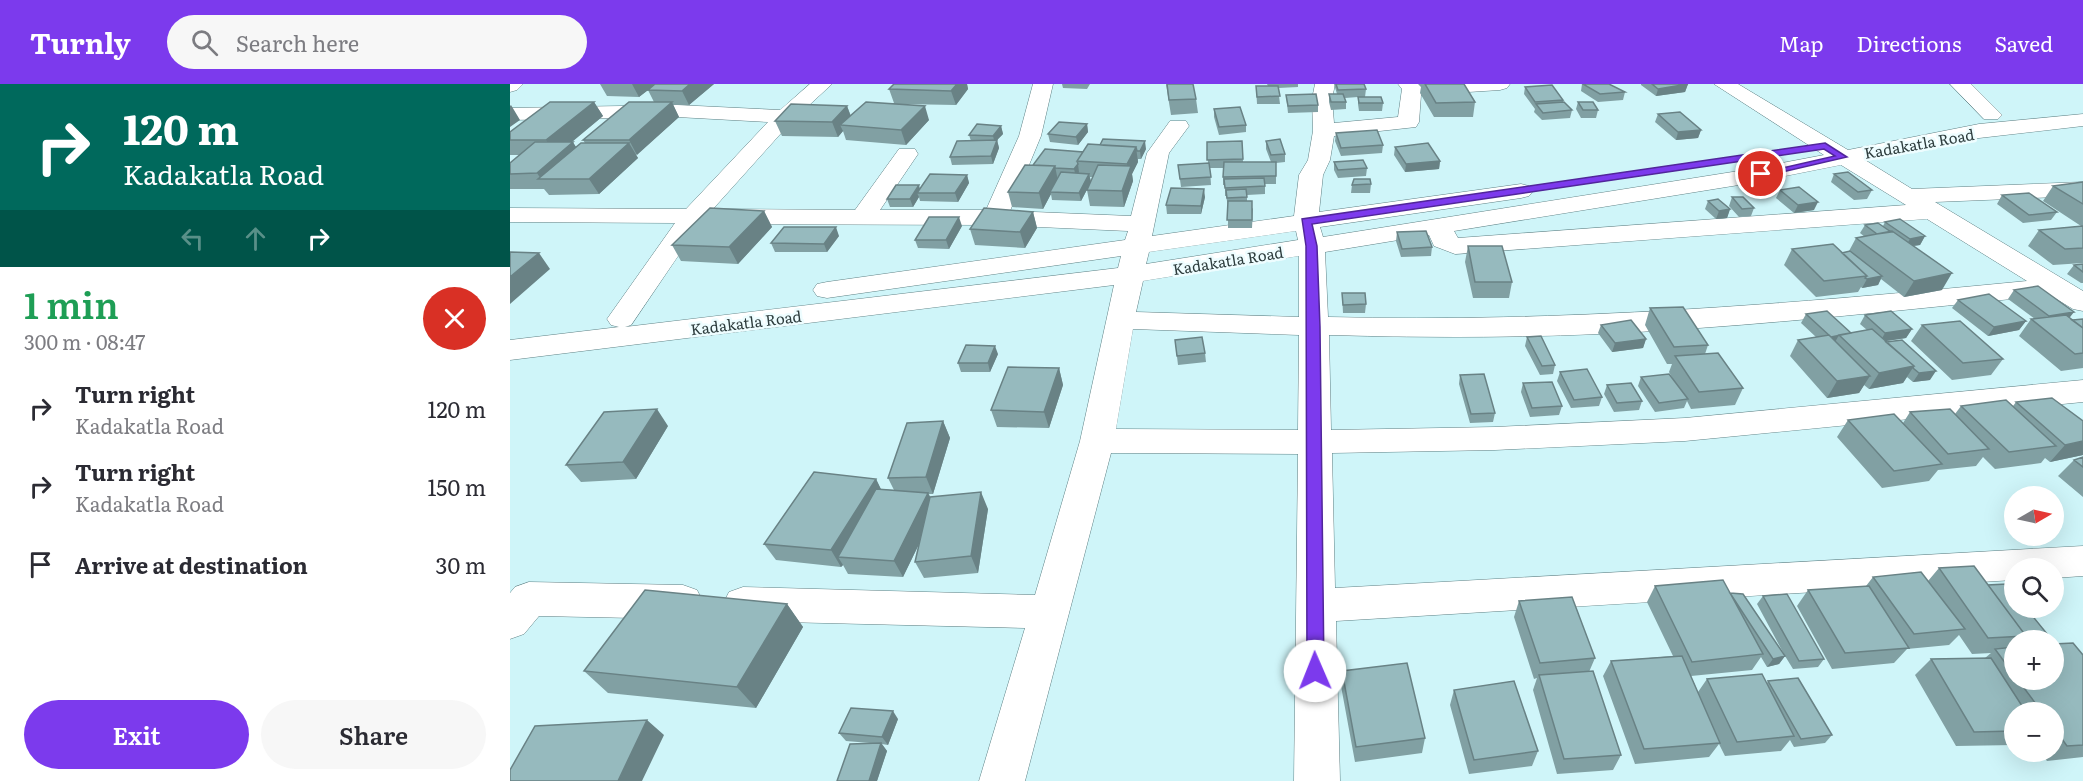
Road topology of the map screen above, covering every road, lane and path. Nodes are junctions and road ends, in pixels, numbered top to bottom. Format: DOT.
graph roads {
  1 [pos="822,84"];
  2 [pos="1043,84"];
  3 [pos="1325,84"];
  4 [pos="1500,84"];
  5 [pos="1724,84"];
  6 [pos="1960,84"];
  7 [pos="1410,87"];
  8 [pos="2083,102"];
  9 [pos="510,114"];
  10 [pos="1990,115"];
  11 [pos="784,117"];
  12 [pos="2083,120"];
  13 [pos="1178,126"];
  14 [pos="1324,130"];
  15 [pos="1834,151"];
  16 [pos="907,154"];
  17 [pos="2083,189"];
  18 [pos="1907,196"];
  19 [pos="1931,211"];
  20 [pos="510,215"];
  21 [pos="863,216"];
  22 [pos="692,217"];
  23 [pos="994,218"];
  24 [pos="1440,226"];
  25 [pos="1309,234"];
  26 [pos="1136,248"];
  27 [pos="2054,286"];
  28 [pos="2083,303"];
  29 [pos="621,319"];
  30 [pos="1120,320"];
  31 [pos="1314,327"];
  32 [pos="510,329"];
  33 [pos="510,350"];
  34 [pos="2083,391"];
  35 [pos="1097,441"];
  36 [pos="1313,444"];
  37 [pos="2083,561"];
  38 [pos="1314,606"];
  39 [pos="1050,612"];
  40 [pos="510,622"];
  41 [pos="1002,781"];
  42 [pos="1317,781"];
  1 -- 11 [label="street"];
  2 -- 23 [label="street"];
  3 -- 14 [label="street"];
  4 -- 7 [label="street"];
  5 -- 15 [label="street"];
  6 -- 10 [label="street"];
  7 -- 14 [label="street"];
  8 -- 10 [label="street, Kadakatla Road"];
  9 -- 11 [label="street"];
  10 -- 15 [label="street, Kadakatla Road"];
  11 -- 22 [label="street"];
  12 -- 15 [label="street, Kadakatla Road"];
  13 -- 26 [label="street"];
  14 -- 25 [label="street"];
  15 -- 18 [label="street"];
  15 -- 24 [label="street, Kadakatla Road"];
  15 -- 25 [label="street, Kadakatla Road"];
  16 -- 21 [label="street"];
  17 -- 18 [label="street"];
  18 -- 19 [label="street"];
  19 -- 24 [label="street"];
  19 -- 27 [label="street"];
  20 -- 22 [label="street"];
  21 -- 22 [label="street"];
  21 -- 23 [label="street"];
  22 -- 29 [label="street"];
  23 -- 26 [label="street"];
  24 -- 25 [label="street, Kadakatla Road"];
  25 -- 26 [label="street, Kadakatla Road"];
  25 -- 31 [label="street"];
  26 -- 29 [label="street, Kadakatla Road"];
  26 -- 30 [label="street"];
  26 -- 33 [label="street, Kadakatla Road"];
  27 -- 28 [label="street"];
  27 -- 31 [label="street"];
  29 -- 32 [label="street, Kadakatla Road"];
  30 -- 31 [label="street"];
  30 -- 35 [label="street"];
  31 -- 36 [label="street"];
  34 -- 36 [label="street"];
  35 -- 36 [label="street"];
  35 -- 39 [label="street"];
  36 -- 38 [label="street"];
  37 -- 38 [label="street"];
  38 -- 42 [label="street"];
  39 -- 40 [label="street"];
  39 -- 41 [label="street"];
}
